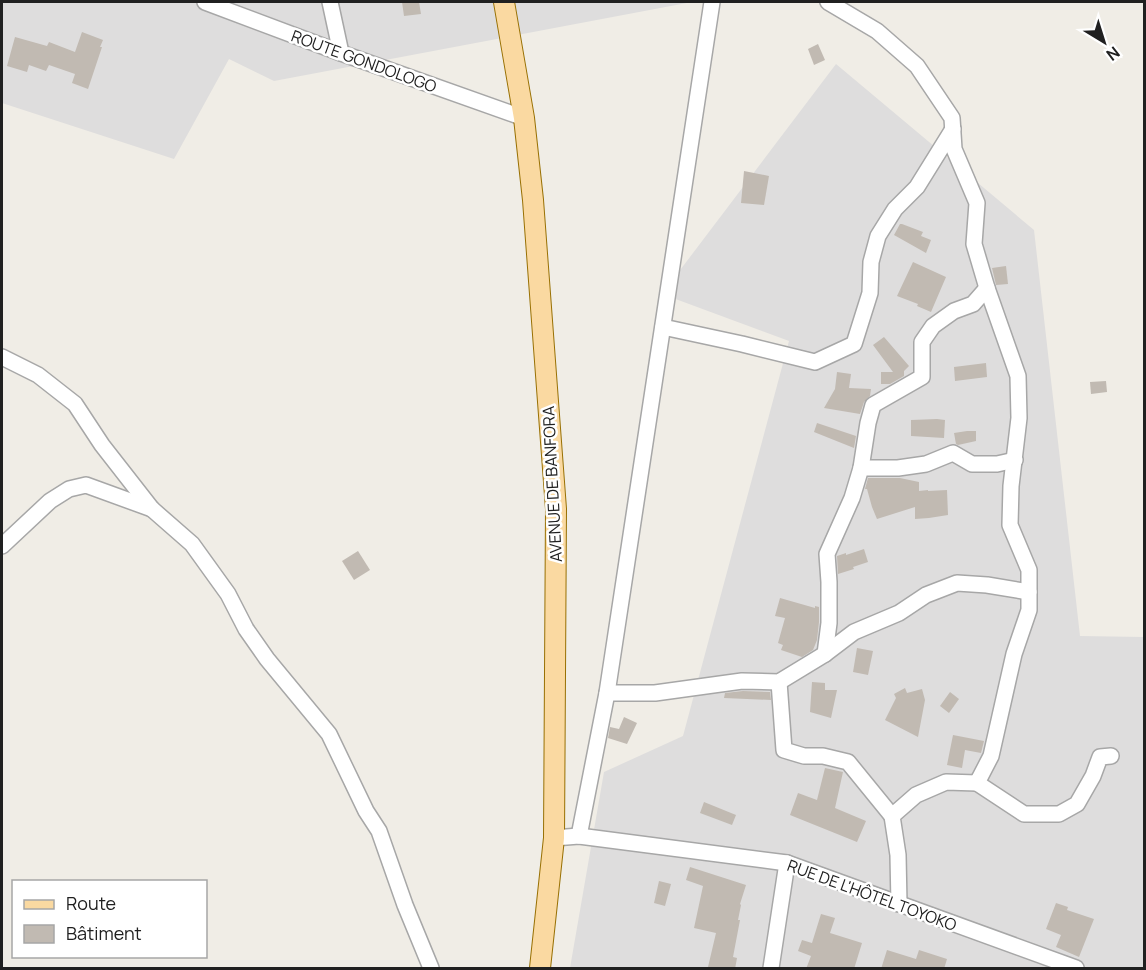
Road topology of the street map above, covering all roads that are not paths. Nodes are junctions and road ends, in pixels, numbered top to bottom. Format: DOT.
graph roads {
  1 [pos="205,2"];
  2 [pos="330,2"];
  3 [pos="504,2"];
  4 [pos="712,2"];
  5 [pos="828,2"];
  6 [pos="341,53"];
  7 [pos="524,118"];
  8 [pos="953,129"];
  9 [pos="987,288"];
  10 [pos="663,327"];
  11 [pos="2,357"];
  12 [pos="1015,460"];
  13 [pos="861,468"];
  14 [pos="152,509"];
  15 [pos="2,546"];
  16 [pos="1029,592"];
  17 [pos="825,654"];
  18 [pos="778,682"];
  19 [pos="607,693"];
  20 [pos="1111,756"];
  21 [pos="977,783"];
  22 [pos="892,816"];
  23 [pos="579,836"];
  24 [pos="554,838"];
  25 [pos="787,863"];
  26 [pos="899,904"];
  27 [pos="431,969"];
  28 [pos="540,969"];
  29 [pos="771,969"];
  30 [pos="1076,969"];
  1 -- 6 [label="street, ROUTE GONDOLOGO"];
  2 -- 6 [label="street"];
  3 -- 7 [label="main road, AVENUE DE BANFORA"];
  4 -- 10 [label="street"];
  5 -- 8 [label="street"];
  6 -- 7 [label="street, ROUTE GONDOLOGO"];
  7 -- 24 [label="main road, AVENUE DE BANFORA"];
  8 -- 9 [label="street"];
  8 -- 10 [label="street"];
  9 -- 12 [label="street"];
  9 -- 13 [label="street"];
  10 -- 19 [label="street"];
  11 -- 14 [label="street"];
  12 -- 13 [label="street"];
  12 -- 16 [label="street"];
  13 -- 17 [label="street"];
  14 -- 15 [label="street"];
  14 -- 27 [label="street"];
  16 -- 17 [label="street"];
  16 -- 21 [label="street"];
  17 -- 18 [label="street"];
  18 -- 19 [label="street"];
  18 -- 22 [label="street"];
  19 -- 23 [label="street"];
  20 -- 21 [label="street"];
  21 -- 22 [label="street"];
  22 -- 26 [label="street"];
  23 -- 24 [label="street, RUE DE L'HÔTEL TOYOKO"];
  23 -- 25 [label="street, RUE DE L'HÔTEL TOYOKO"];
  24 -- 28 [label="main road, AVENUE DE BANFORA"];
  25 -- 26 [label="street, RUE DE L'HÔTEL TOYOKO"];
  25 -- 29 [label="street"];
  26 -- 30 [label="street, RUE DE L'HÔTEL TOYOKO"];
}
